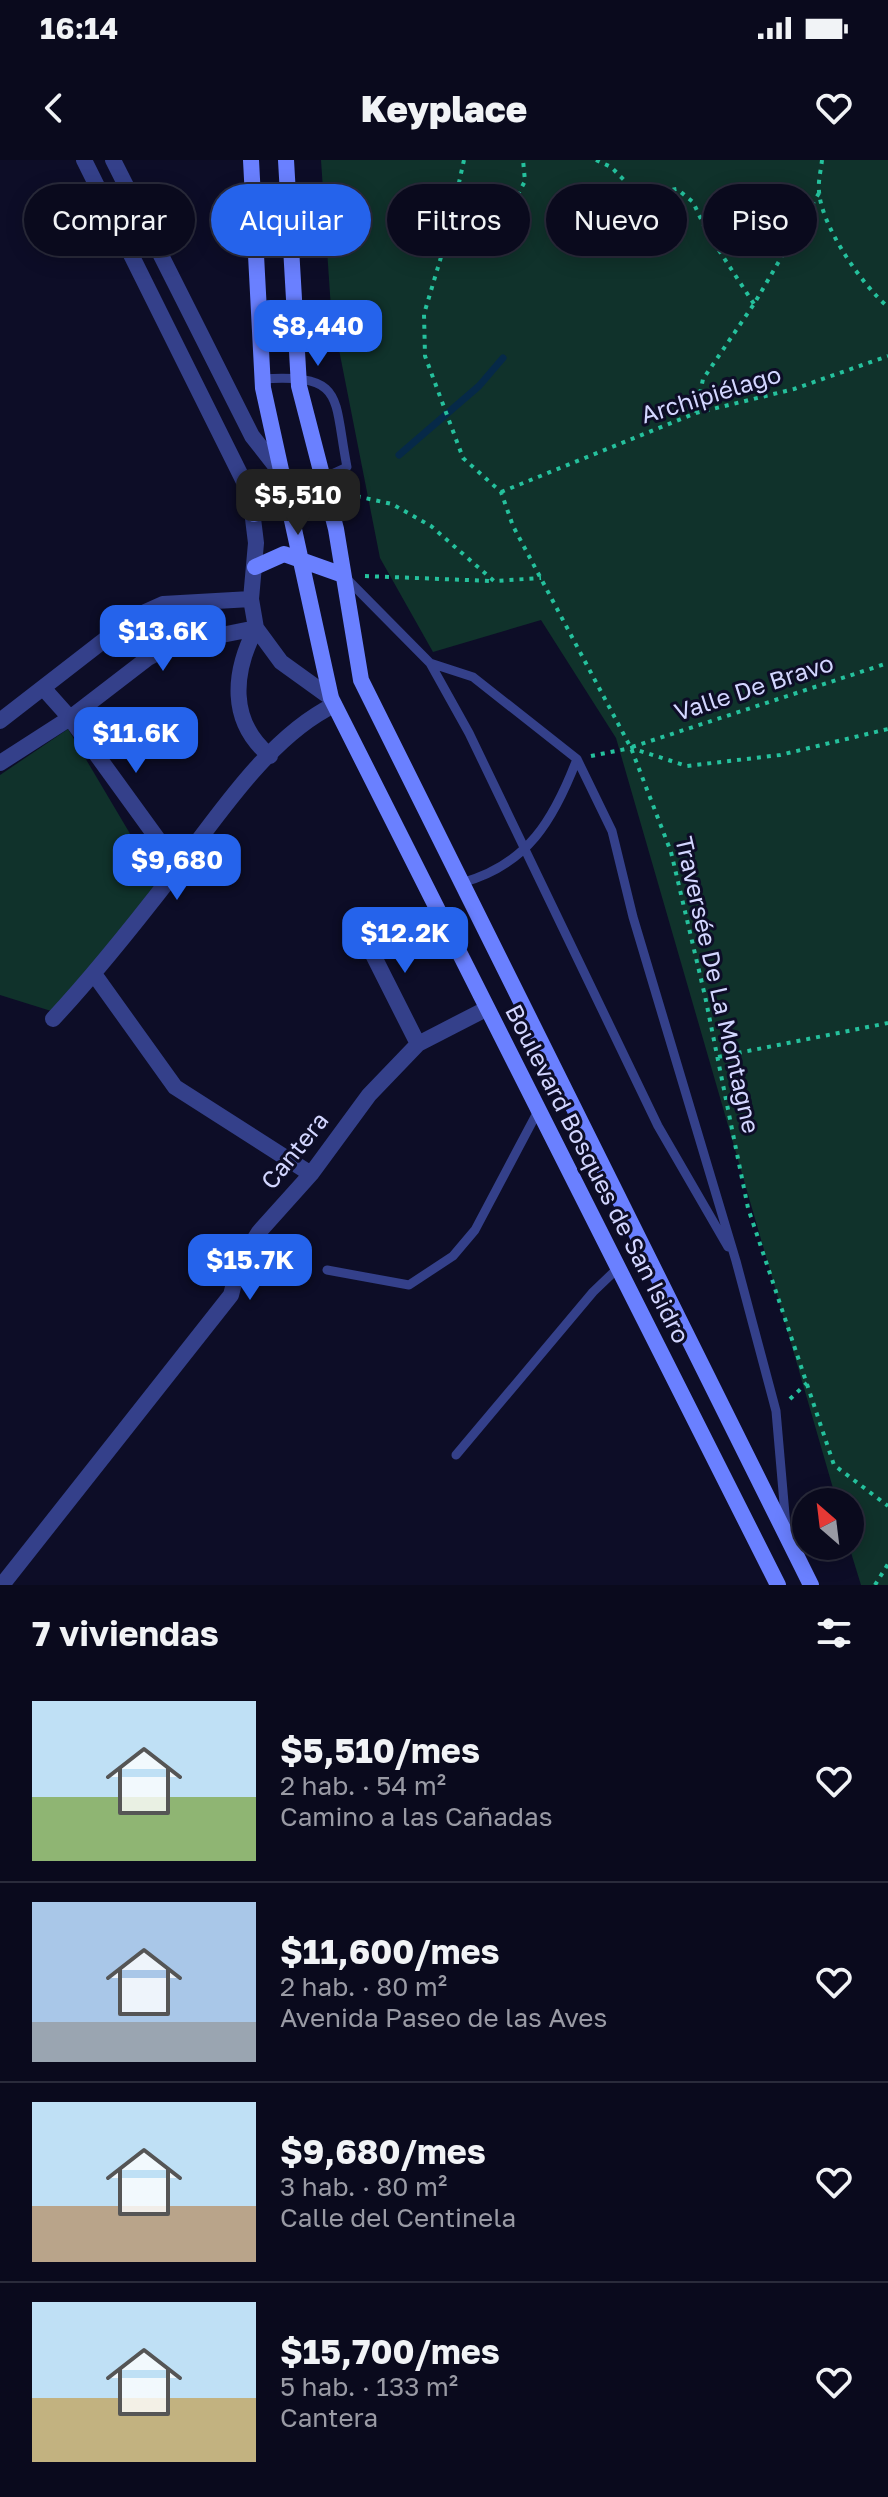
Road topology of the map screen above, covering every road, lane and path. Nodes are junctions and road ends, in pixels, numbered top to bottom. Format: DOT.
graph roads {
  1 [pos="84,160"];
  2 [pos="113,160"];
  3 [pos="251,160"];
  4 [pos="286,160"];
  5 [pos="464,160"];
  6 [pos="523,160"];
  7 [pos="596,160"];
  8 [pos="822,160"];
  9 [pos="459,184"];
  10 [pos="523,184"];
  11 [pos="819,193"];
  12 [pos="441,256"];
  13 [pos="754,304"];
  14 [pos="888,307"];
  15 [pos="888,356"];
  16 [pos="298,377"];
  17 [pos="262,379"];
  18 [pos="696,413"];
  19 [pos="281,473"];
  20 [pos="326,490"];
  21 [pos="501,492"];
  22 [pos="254,514"];
  23 [pos="301,558"];
  24 [pos="255,567"];
  25 [pos="343,575"];
  26 [pos="541,578"];
  27 [pos="494,581"];
  28 [pos="251,599"];
  29 [pos="256,628"];
  30 [pos="430,663"];
  31 [pos="888,663"];
  32 [pos="45,690"];
  33 [pos="333,702"];
  34 [pos="70,718"];
  35 [pos="0,721"];
  36 [pos="888,729"];
  37 [pos="631,748"];
  38 [pos="270,756"];
  39 [pos="577,759"];
  40 [pos="0,763"];
  41 [pos="525,851"];
  42 [pos="170,856"];
  43 [pos="461,883"];
  44 [pos="357,923"];
  45 [pos="94,974"];
  46 [pos="486,1009"];
  47 [pos="53,1019"];
  48 [pos="888,1023"];
  49 [pos="418,1044"];
  50 [pos="718,1057"];
  51 [pos="538,1111"];
  52 [pos="311,1174"];
  53 [pos="736,1261"];
  54 [pos="618,1268"];
  55 [pos="327,1270"];
  56 [pos="807,1383"];
  57 [pos="776,1411"];
  58 [pos="456,1455"];
  59 [pos="888,1506"];
  60 [pos="786,1533"];
  61 [pos="888,1564"];
  62 [pos="2,1585"];
  63 [pos="778,1585"];
  64 [pos="811,1585"];
  65 [pos="875,1585"];
  1 -- 22 [label="street"];
  2 -- 19 [label="street"];
  3 -- 17 [label="main road, Boulevard Bosques de San Isidro"];
  4 -- 16 [label="main road, Boulevard Bosques de San Isidro"];
  5 -- 9 [label="path, Traversée De La Montagne"];
  6 -- 10 [label="path"];
  7 -- 13 [label="path"];
  8 -- 11 [label="path"];
  11 -- 13 [label="path"];
  11 -- 14 [label="path"];
  12 -- 21 [label="path, Traversée De La Montagne"];
  13 -- 18 [label="path"];
  15 -- 18 [label="path, Archipiélago"];
  16 -- 17 [label="lane"];
  16 -- 20 [label="main road, Boulevard Bosques de San Isidro"];
  16 -- 20 [label="lane"];
  17 -- 19 [label="main road, Boulevard Bosques de San Isidro"];
  18 -- 21 [label="path, Archipiélago"];
  19 -- 20 [label="street"];
  19 -- 22 [label="main road"];
  19 -- 23 [label="main road, Boulevard Bosques de San Isidro"];
  20 -- 25 [label="main road, Boulevard Bosques de San Isidro"];
  20 -- 27 [label="path"];
  21 -- 26 [label="path, Traversée De La Montagne"];
  22 -- 24 [label="street"];
  23 -- 24 [label="main road"];
  23 -- 25 [label="main road"];
  23 -- 33 [label="main road, Boulevard Bosques de San Isidro"];
  24 -- 28 [label="street"];
  25 -- 27 [label="path"];
  25 -- 30 [label="lane"];
  25 -- 43 [label="main road, Boulevard Bosques de San Isidro"];
  26 -- 27 [label="path"];
  26 -- 37 [label="path, Traversée De La Montagne"];
  28 -- 29 [label="street"];
  28 -- 32 [label="street"];
  29 -- 33 [label="street"];
  29 -- 34 [label="street"];
  29 -- 38 [label="street"];
  30 -- 39 [label="lane"];
  30 -- 41 [label="lane"];
  31 -- 37 [label="path, Valle De Bravo"];
  32 -- 34 [label="street"];
  32 -- 35 [label="street"];
  33 -- 38 [label="street"];
  33 -- 46 [label="main road, Boulevard Bosques de San Isidro"];
  34 -- 40 [label="street"];
  34 -- 42 [label="street"];
  36 -- 37 [label="path"];
  37 -- 39 [label="path, Valle De Bravo"];
  37 -- 50 [label="path, Traversée De La Montagne"];
  38 -- 45 [label="street"];
  39 -- 41 [label="lane"];
  39 -- 53 [label="lane"];
  41 -- 43 [label="lane"];
  41 -- 53 [label="lane"];
  43 -- 60 [label="main road, Boulevard Bosques de San Isidro"];
  44 -- 49 [label="street"];
  45 -- 47 [label="street"];
  45 -- 52 [label="street"];
  46 -- 49 [label="street, Cantera"];
  46 -- 51 [label="main road, Boulevard Bosques de San Isidro"];
  48 -- 50 [label="path"];
  49 -- 52 [label="street, Cantera"];
  50 -- 56 [label="path, Traversée De La Montagne"];
  51 -- 54 [label="main road, Boulevard Bosques de San Isidro"];
  51 -- 55 [label="lane"];
  52 -- 62 [label="street, Cantera"];
  53 -- 57 [label="lane"];
  54 -- 58 [label="lane"];
  54 -- 63 [label="main road, Boulevard Bosques de San Isidro"];
  56 -- 57 [label="path"];
  56 -- 59 [label="path, Traversée De La Montagne"];
  57 -- 60 [label="lane"];
  60 -- 64 [label="main road, Boulevard Bosques de San Isidro"];
  61 -- 65 [label="path"];
}
